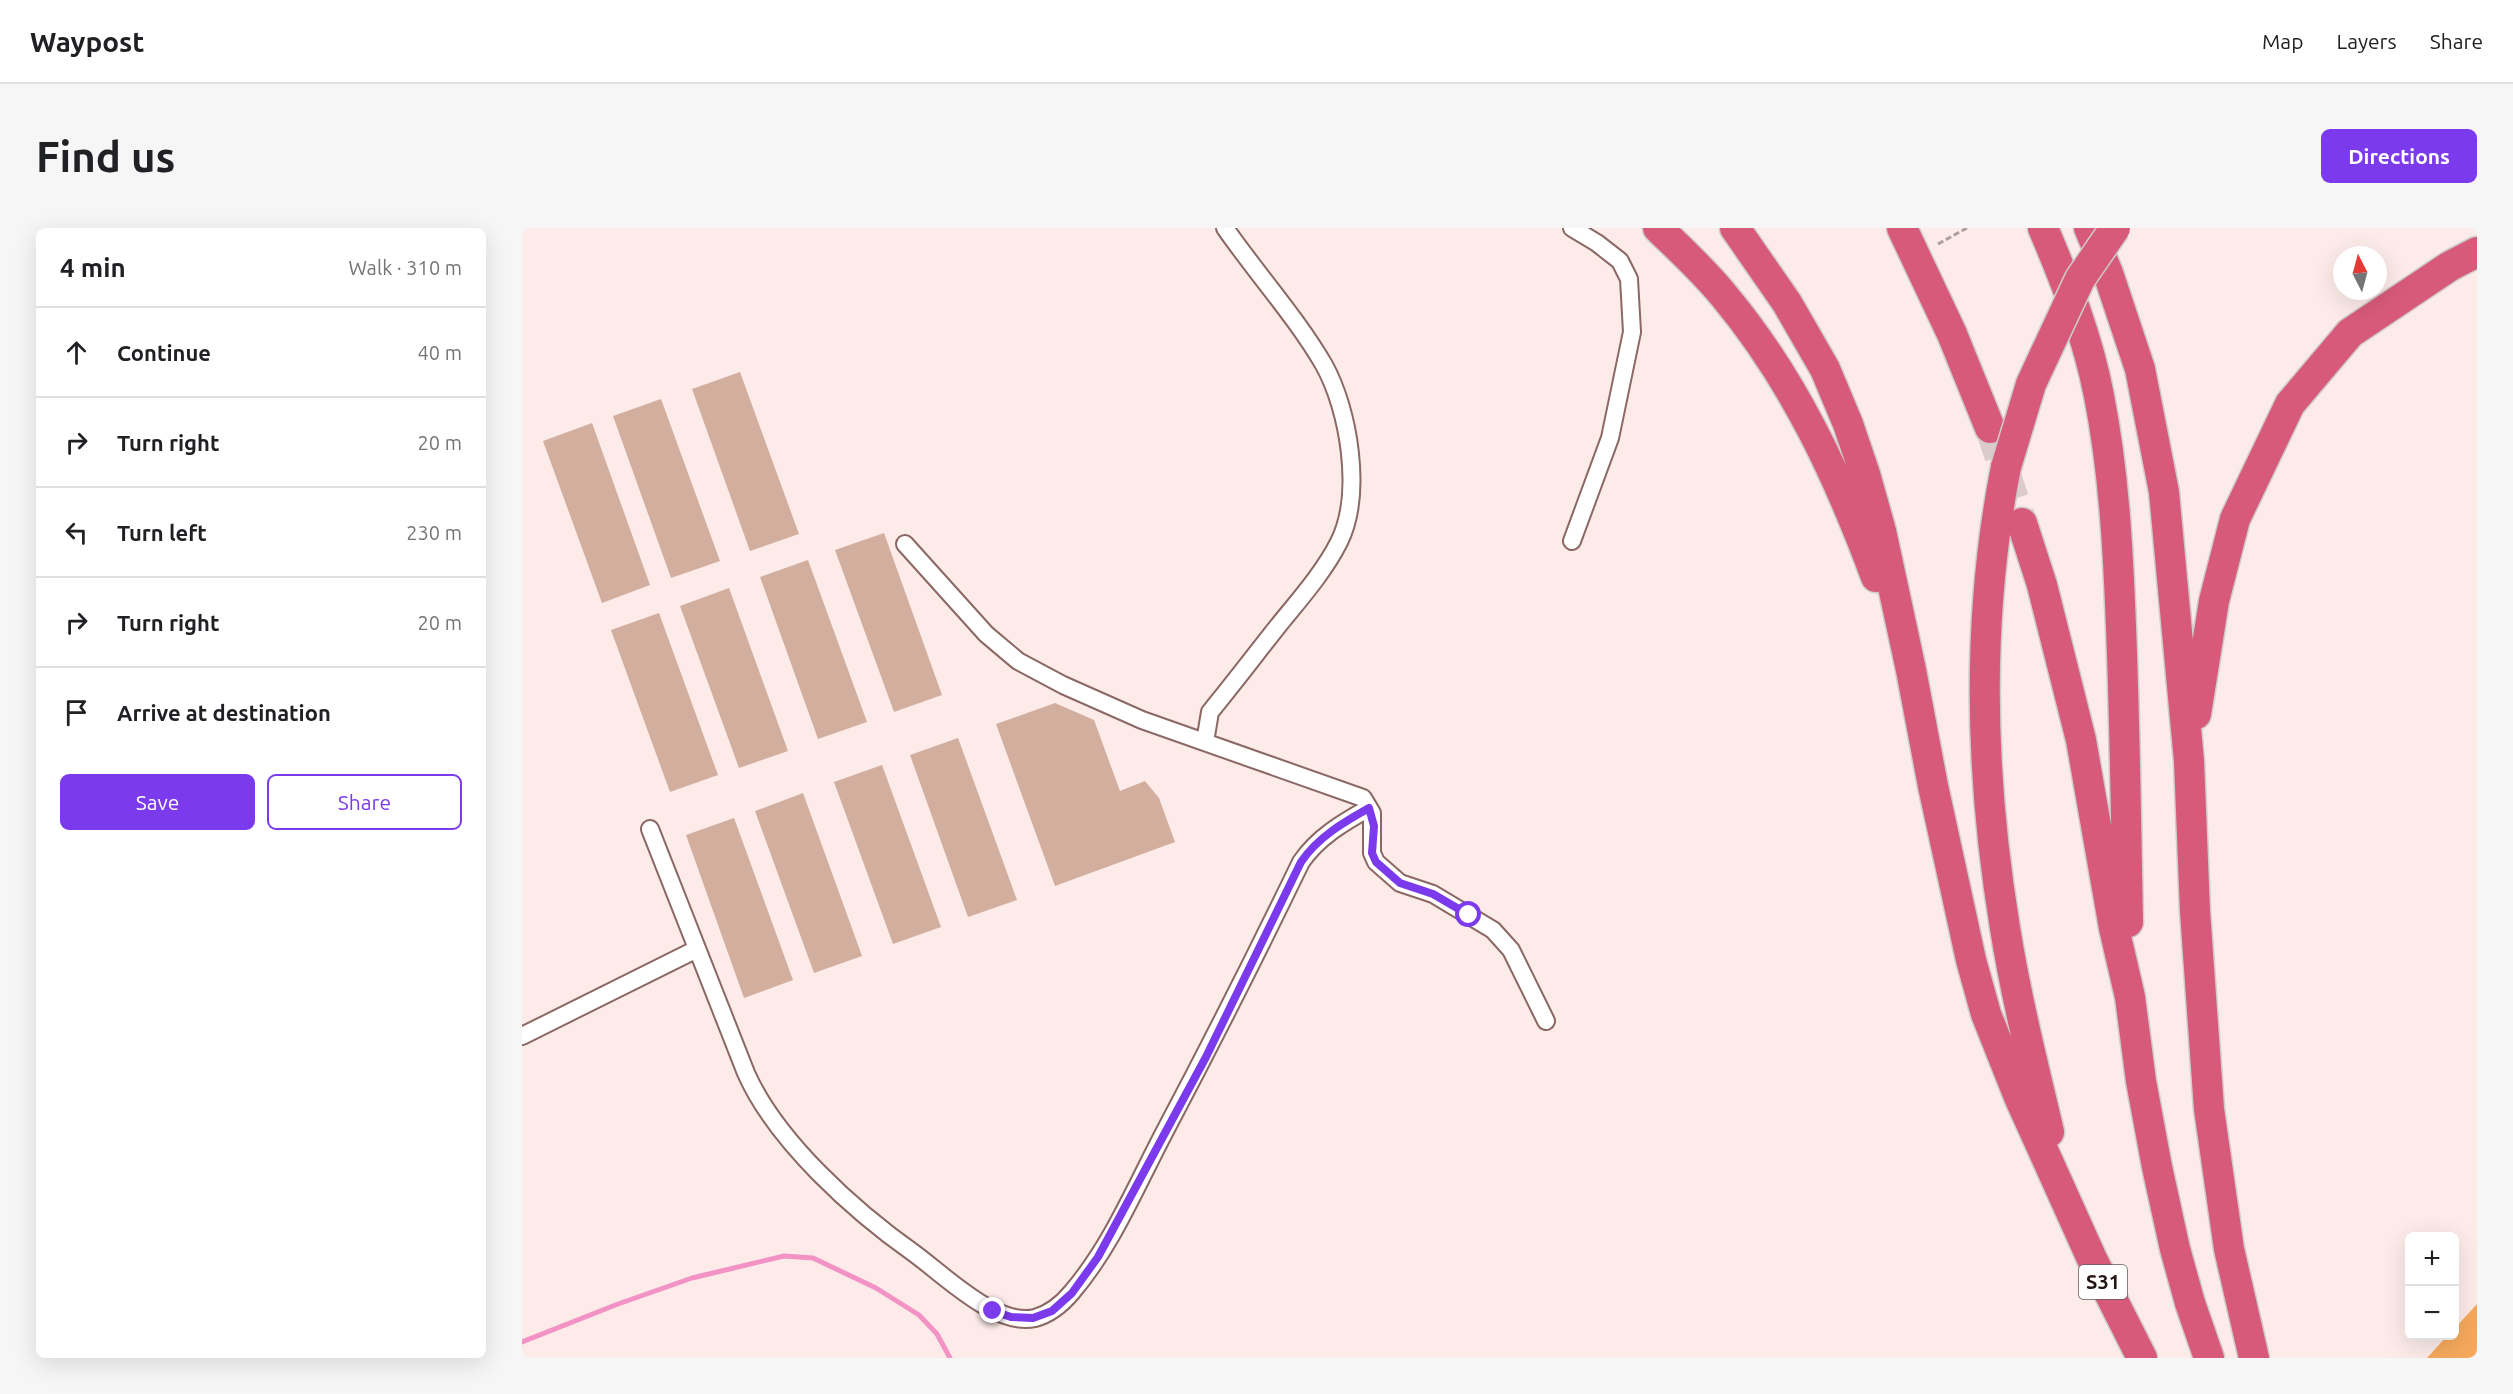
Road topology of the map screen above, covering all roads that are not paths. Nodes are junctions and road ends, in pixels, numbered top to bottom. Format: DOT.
graph roads {
  1 [pos="1225,228"];
  2 [pos="1572,228"];
  3 [pos="1658,228"];
  4 [pos="1735,228"];
  5 [pos="1902,228"];
  6 [pos="2043,228"];
  7 [pos="2089,228"];
  8 [pos="2115,228"];
  9 [pos="2477,252"];
  10 [pos="1990,428"];
  11 [pos="2022,524"];
  12 [pos="1572,541"];
  13 [pos="905,544"];
  14 [pos="1911,670"];
  15 [pos="1204,742"];
  16 [pos="2189,761"];
  17 [pos="1369,808"];
  18 [pos="650,829"];
  19 [pos="697,949"];
  20 [pos="2130,997"];
  21 [pos="1546,1021"];
  22 [pos="522,1036"];
  23 [pos="2068,1204"];
  24 [pos="2142,1358"];
  25 [pos="2209,1358"];
  26 [pos="2254,1358"];
  1 -- 15 [label="street"];
  2 -- 12 [label="street"];
  3 -- 14 [label="highway"];
  4 -- 14 [label="highway"];
  5 -- 10 [label="highway"];
  6 -- 20 [label="highway"];
  7 -- 16 [label="highway"];
  8 -- 23 [label="highway, bridge"];
  9 -- 16 [label="highway"];
  11 -- 20 [label="highway"];
  13 -- 15 [label="street"];
  14 -- 23 [label="highway"];
  15 -- 17 [label="street"];
  16 -- 26 [label="highway"];
  17 -- 19 [label="street"];
  17 -- 21 [label="street"];
  18 -- 19 [label="street"];
  19 -- 22 [label="street"];
  20 -- 25 [label="highway"];
  23 -- 24 [label="highway, S31"];
}
